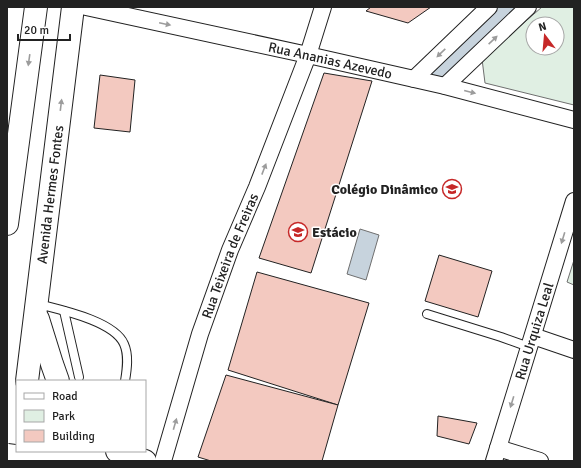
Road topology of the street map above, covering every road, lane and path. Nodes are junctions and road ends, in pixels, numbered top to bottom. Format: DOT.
graph roads {
  1 [pos="36,7"];
  2 [pos="73,7"];
  3 [pos="86,7"];
  4 [pos="323,7"];
  5 [pos="489,7"];
  6 [pos="528,7"];
  7 [pos="308,55"];
  8 [pos="414,79"];
  9 [pos="445,86"];
  10 [pos="574,120"];
  11 [pos="574,201"];
  12 [pos="7,224"];
  13 [pos="35,306"];
  14 [pos="64,311"];
  15 [pos="427,314"];
  16 [pos="531,342"];
  17 [pos="574,350"];
  18 [pos="69,379"];
  19 [pos="27,380"];
  20 [pos="125,380"];
  21 [pos="43,452"];
  22 [pos="121,452"];
  23 [pos="7,455"];
  24 [pos="496,455"];
  25 [pos="38,461"];
  26 [pos="53,461"];
  27 [pos="145,461"];
  28 [pos="163,461"];
  29 [pos="540,461"];
  1 -- 12 [label="main road, one-way"];
  13 -- 2 [label="main road, Avenida Hermes Fontes, one-way"];
  3 -- 7 [label="street, Rua Ananias Azevedo, one-way"];
  4 -- 7 [label="street, Rua Teixeira de Freiras"];
  5 -- 8 [label="street, one-way"];
  9 -- 6 [label="street, one-way"];
  7 -- 8 [label="street, Rua Ananias Azevedo"];
  28 -- 7 [label="street, Rua Teixeira de Freiras, one-way"];
  8 -- 9 [label="street, Rua Ananias Azevedo"];
  9 -- 10 [label="street, Rua Ananias Azevedo, one-way"];
  11 -- 16 [label="street, Rua Urquiza Leal, one-way"];
  13 -- 14 [label="lane"];
  13 -- 18 [label="main road"];
  13 -- 19 [label="main road, Avenida Hermes Fontes"];
  14 -- 18 [label="lane"];
  14 -- 20 [label="lane"];
  15 -- 16 [label="lane"];
  16 -- 17 [label="street"];
  16 -- 24 [label="street, Rua Urquiza Leal, one-way"];
  21 -- 25 [label="main road"];
  22 -- 27 [label="main road"];
  23 -- 26 [label="main road, bridge"];
  24 -- 29 [label="street"];
}
